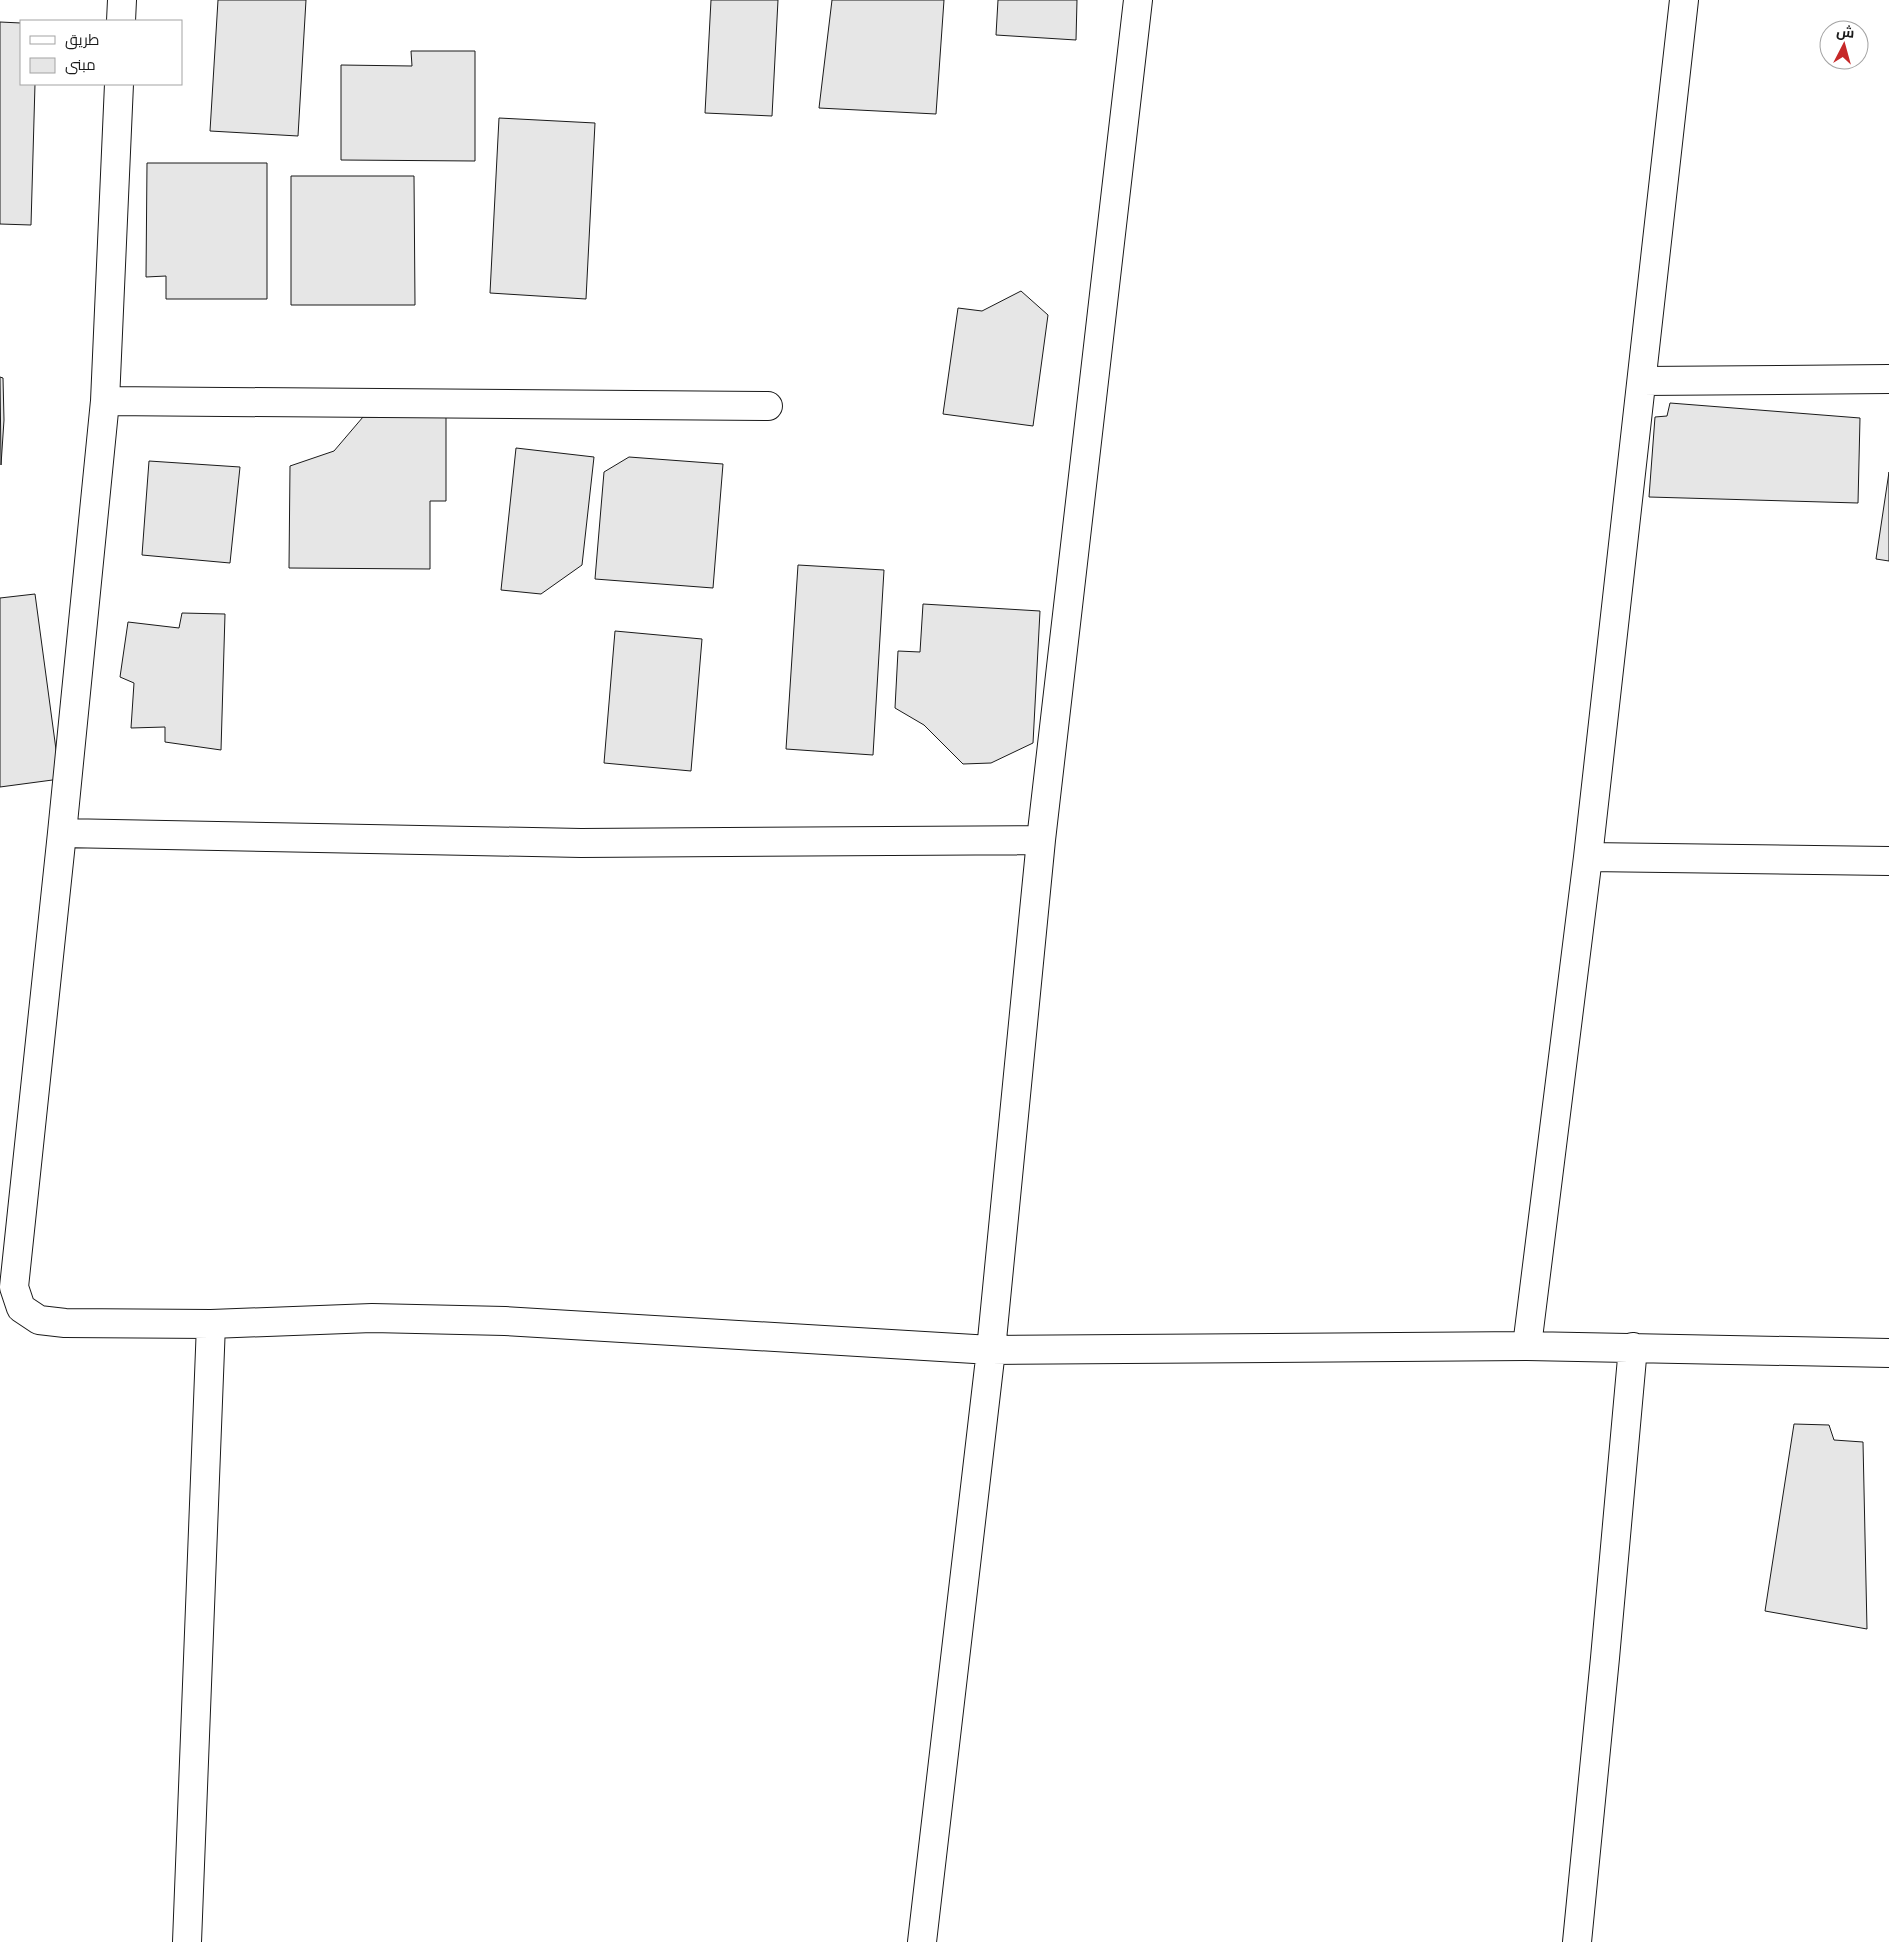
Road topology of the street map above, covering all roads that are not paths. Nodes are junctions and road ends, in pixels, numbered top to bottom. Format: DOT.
graph roads {
  1 [pos="122,0"];
  2 [pos="1138,0"];
  3 [pos="1684,0"];
  4 [pos="121,20"];
  5 [pos="118,85"];
  6 [pos="1889,379"];
  7 [pos="1642,380"];
  8 [pos="105,401"];
  9 [pos="768,406"];
  10 [pos="62,833"];
  11 [pos="1041,840"];
  12 [pos="1588,857"];
  13 [pos="1889,861"];
  14 [pos="212,1324"];
  15 [pos="1527,1346"];
  16 [pos="1633,1347"];
  17 [pos="991,1350"];
  18 [pos="1889,1353"];
  19 [pos="187,1942"];
  20 [pos="922,1942"];
  21 [pos="1577,1942"];
  1 -- 4 [label="street"];
  2 -- 11 [label="street"];
  3 -- 7 [label="street"];
  5 -- 8 [label="street"];
  6 -- 7 [label="street"];
  7 -- 12 [label="street"];
  8 -- 9 [label="street"];
  8 -- 10 [label="street"];
  10 -- 11 [label="street"];
  10 -- 14 [label="street"];
  11 -- 17 [label="street"];
  12 -- 13 [label="street"];
  12 -- 15 [label="street"];
  14 -- 17 [label="street"];
  14 -- 19 [label="street"];
  15 -- 16 [label="street"];
  15 -- 17 [label="street"];
  16 -- 18 [label="street"];
  16 -- 21 [label="street"];
  17 -- 20 [label="street"];
}
